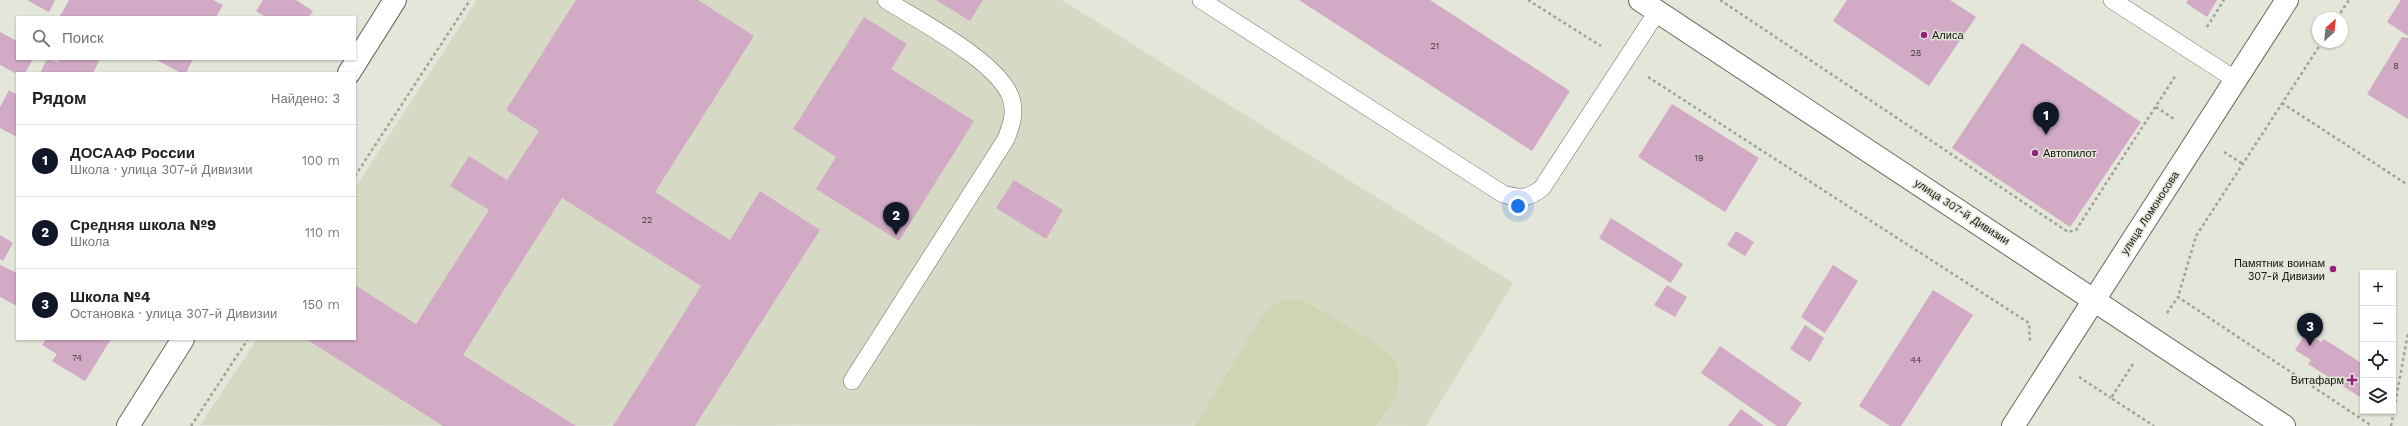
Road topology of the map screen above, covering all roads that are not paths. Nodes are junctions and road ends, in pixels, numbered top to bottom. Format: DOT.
graph roads {
  1 [pos="395,0"];
  2 [pos="886,0"];
  3 [pos="1201,0"];
  4 [pos="2112,0"];
  5 [pos="2287,0"];
  6 [pos="1648,6"];
  7 [pos="351,72"];
  8 [pos="2236,80"];
  9 [pos="2095,300"];
  10 [pos="182,340"];
  11 [pos="852,381"];
  12 [pos="128,426"];
  13 [pos="2013,426"];
  14 [pos="2284,426"];
  1 -- 7 [label="street"];
  2 -- 11 [label="lane"];
  3 -- 6 [label="lane"];
  4 -- 8 [label="lane"];
  5 -- 8 [label="street, улица Ломоносова"];
  6 -- 9 [label="street, улица 307-й Дивизии"];
  8 -- 9 [label="street, улица Ломоносова"];
  9 -- 13 [label="street, улица Ломоносова"];
  9 -- 14 [label="street, улица 307-й Дивизии"];
  10 -- 12 [label="street"];
}
